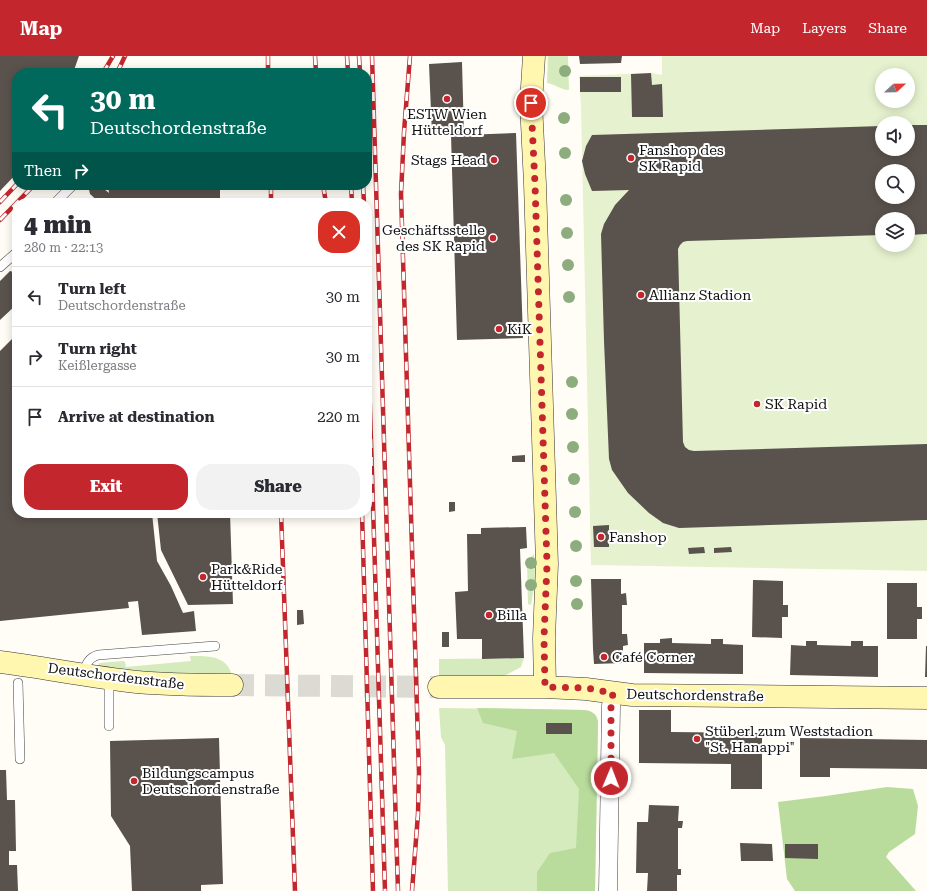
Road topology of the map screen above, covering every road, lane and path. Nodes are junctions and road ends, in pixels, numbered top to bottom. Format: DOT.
graph roads {
  1 [pos="534,56"];
  2 [pos="68,190"];
  3 [pos="60,198"];
  4 [pos="12,256"];
  5 [pos="0,267"];
  6 [pos="215,646"];
  7 [pos="0,662"];
  8 [pos="84,675"];
  9 [pos="109,678"];
  10 [pos="18,683"];
  11 [pos="232,686"];
  12 [pos="439,687"];
  13 [pos="545,687"];
  14 [pos="613,693"];
  15 [pos="927,698"];
  16 [pos="109,726"];
  17 [pos="20,759"];
  18 [pos="608,891"];
  1 -- 13 [label="street"];
  2 -- 3 [label="lane"];
  4 -- 5 [label="lane"];
  6 -- 8 [label="lane"];
  7 -- 8 [label="street, Deutschordenstraße"];
  8 -- 9 [label="street, Deutschordenstraße"];
  9 -- 11 [label="street, Deutschordenstraße"];
  9 -- 16 [label="lane"];
  10 -- 17 [label="lane"];
  12 -- 13 [label="street, Deutschordenstraße"];
  13 -- 14 [label="street, Deutschordenstraße"];
  14 -- 15 [label="street, Deutschordenstraße"];
  14 -- 18 [label="street"];
}
